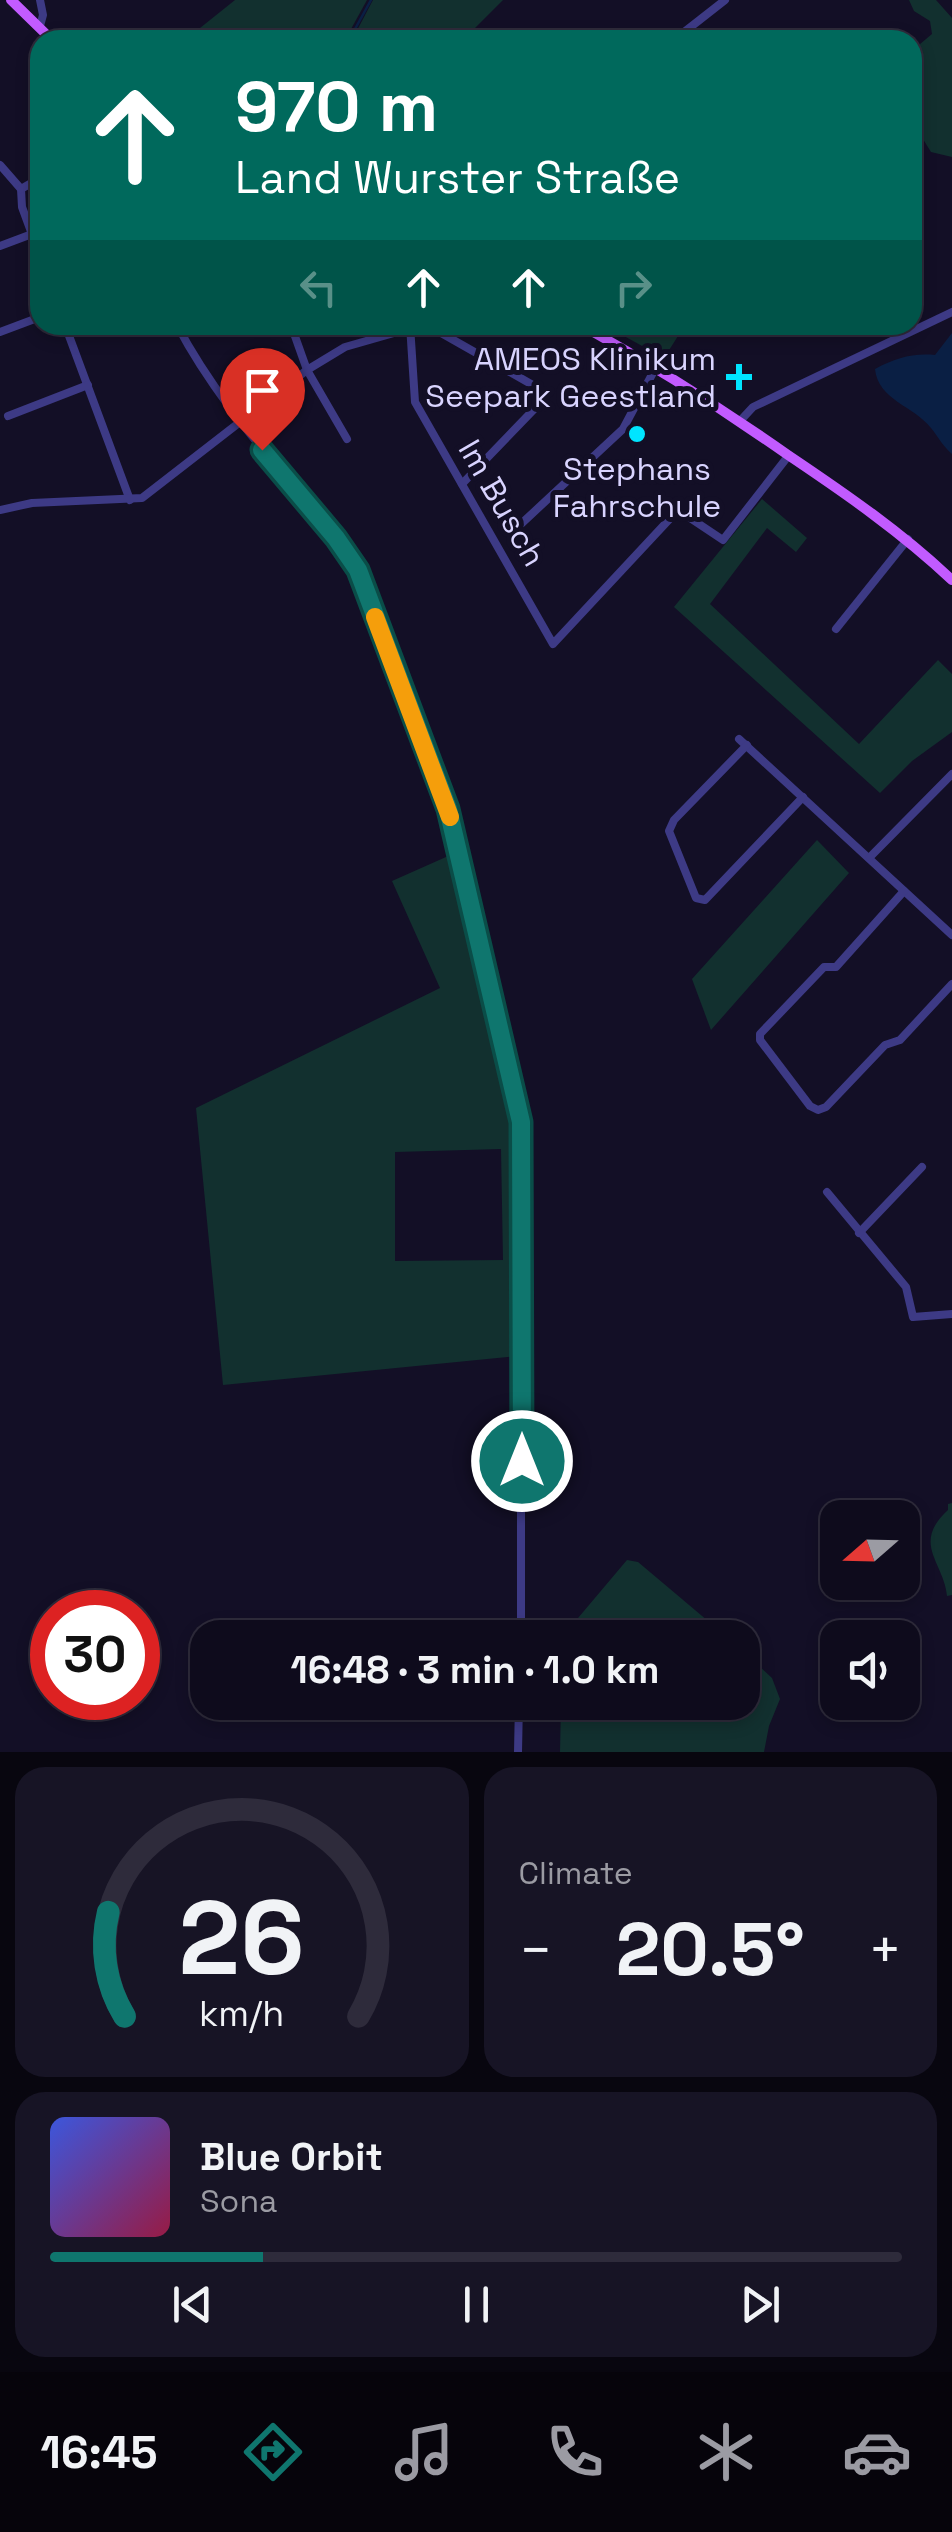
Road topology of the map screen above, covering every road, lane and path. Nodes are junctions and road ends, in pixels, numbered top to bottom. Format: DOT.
graph roads {
  1 [pos="11,0"];
  2 [pos="40,0"];
  3 [pos="725,0"];
  4 [pos="40,26"];
  5 [pos="43,30"];
  6 [pos="687,30"];
  7 [pos="0,165"];
  8 [pos="30,184"];
  9 [pos="21,190"];
  10 [pos="30,228"];
  11 [pos="30,235"];
  12 [pos="0,246"];
  13 [pos="952,312"];
  14 [pos="30,321"];
  15 [pos="922,326"];
  16 [pos="0,332"];
  17 [pos="69,335"];
  18 [pos="183,335"];
  19 [pos="295,335"];
  20 [pos="383,335"];
  21 [pos="411,335"];
  22 [pos="442,335"];
  23 [pos="598,335"];
  24 [pos="904,335"];
  25 [pos="656,368"];
  26 [pos="307,370"];
  27 [pos="88,385"];
  28 [pos="8,416"];
  29 [pos="740,421"];
  30 [pos="239,422"];
  31 [pos="347,438"];
  32 [pos="789,455"];
  33 [pos="462,484"];
  34 [pos="130,500"];
  35 [pos="0,510"];
  36 [pos="521,524"];
  37 [pos="908,539"];
  38 [pos="952,580"];
  39 [pos="836,630"];
  40 [pos="952,774"];
  41 [pos="803,796"];
  42 [pos="870,857"];
  43 [pos="904,891"];
  44 [pos="952,935"];
  45 [pos="952,984"];
  46 [pos="922,1167"];
  47 [pos="826,1192"];
  48 [pos="859,1233"];
  49 [pos="952,1314"];
  50 [pos="520,1620"];
  51 [pos="519,1720"];
  52 [pos="518,1752"];
  1 -- 4 [label="main road"];
  2 -- 4 [label="street"];
  3 -- 6 [label="street"];
  4 -- 5 [label="main road"];
  7 -- 9 [label="street"];
  8 -- 9 [label="street"];
  9 -- 10 [label="street"];
  11 -- 12 [label="street"];
  13 -- 15 [label="street"];
  14 -- 16 [label="street"];
  17 -- 27 [label="street"];
  18 -- 30 [label="street"];
  19 -- 26 [label="street"];
  20 -- 26 [label="street"];
  21 -- 33 [label="street, Im Busch"];
  22 -- 33 [label="street"];
  23 -- 25 [label="main road"];
  24 -- 29 [label="street"];
  25 -- 29 [label="main road"];
  25 -- 36 [label="street"];
  26 -- 30 [label="street"];
  26 -- 31 [label="street"];
  27 -- 28 [label="street"];
  27 -- 34 [label="street"];
  29 -- 32 [label="main road"];
  30 -- 34 [label="street"];
  30 -- 50 [label="street"];
  32 -- 33 [label="street, Im Busch"];
  32 -- 37 [label="main road"];
  34 -- 35 [label="street"];
  37 -- 38 [label="main road"];
  37 -- 39 [label="street"];
  40 -- 42 [label="street"];
  41 -- 41 [label="street"];
  41 -- 42 [label="street"];
  42 -- 43 [label="street"];
  43 -- 44 [label="street"];
  43 -- 45 [label="street"];
  46 -- 48 [label="street"];
  47 -- 48 [label="street"];
  48 -- 49 [label="street"];
  51 -- 52 [label="street"];
}
